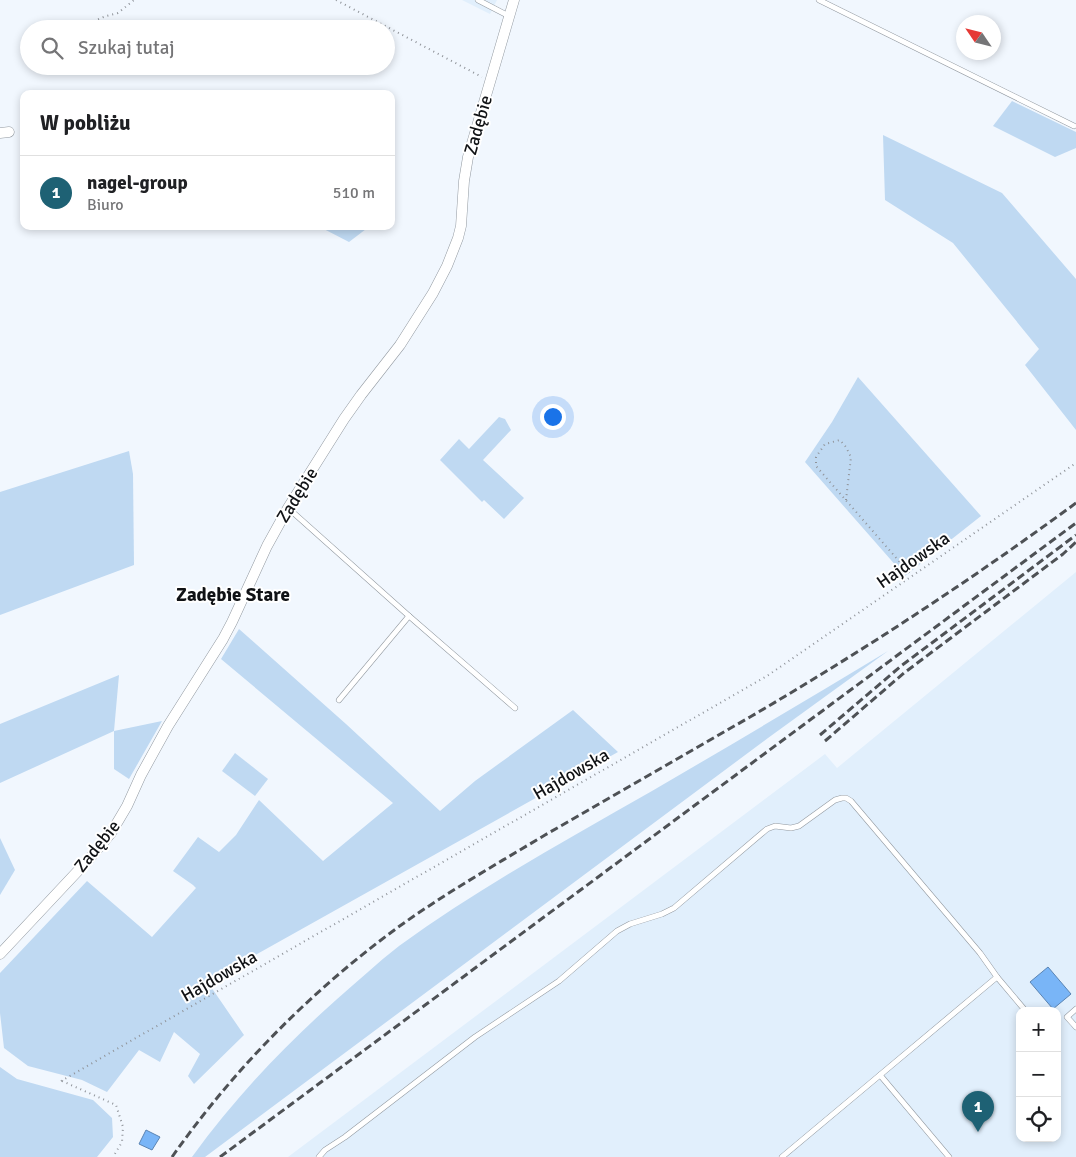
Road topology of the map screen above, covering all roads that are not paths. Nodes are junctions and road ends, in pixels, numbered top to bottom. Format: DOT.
graph roads {
  1 [pos="478,0"];
  2 [pos="514,0"];
  3 [pos="819,0"];
  4 [pos="509,16"];
  5 [pos="1074,126"];
  6 [pos="288,508"];
  7 [pos="409,616"];
  8 [pos="339,700"];
  9 [pos="516,708"];
  10 [pos="0,954"];
  11 [pos="997,976"];
  12 [pos="1022,1007"];
  13 [pos="1076,1010"];
  14 [pos="1076,1027"];
  15 [pos="880,1075"];
  16 [pos="319,1157"];
  17 [pos="782,1157"];
  18 [pos="949,1157"];
  1 -- 4 [label="lane"];
  2 -- 4 [label="street, Zadębie"];
  3 -- 5 [label="lane"];
  4 -- 6 [label="street, Zadębie"];
  6 -- 7 [label="lane"];
  6 -- 10 [label="street, Zadębie"];
  7 -- 8 [label="lane"];
  7 -- 9 [label="lane"];
  11 -- 12 [label="lane"];
  11 -- 15 [label="lane"];
  11 -- 16 [label="lane"];
  13 -- 14 [label="lane"];
  15 -- 17 [label="lane"];
  15 -- 18 [label="lane"];
}
